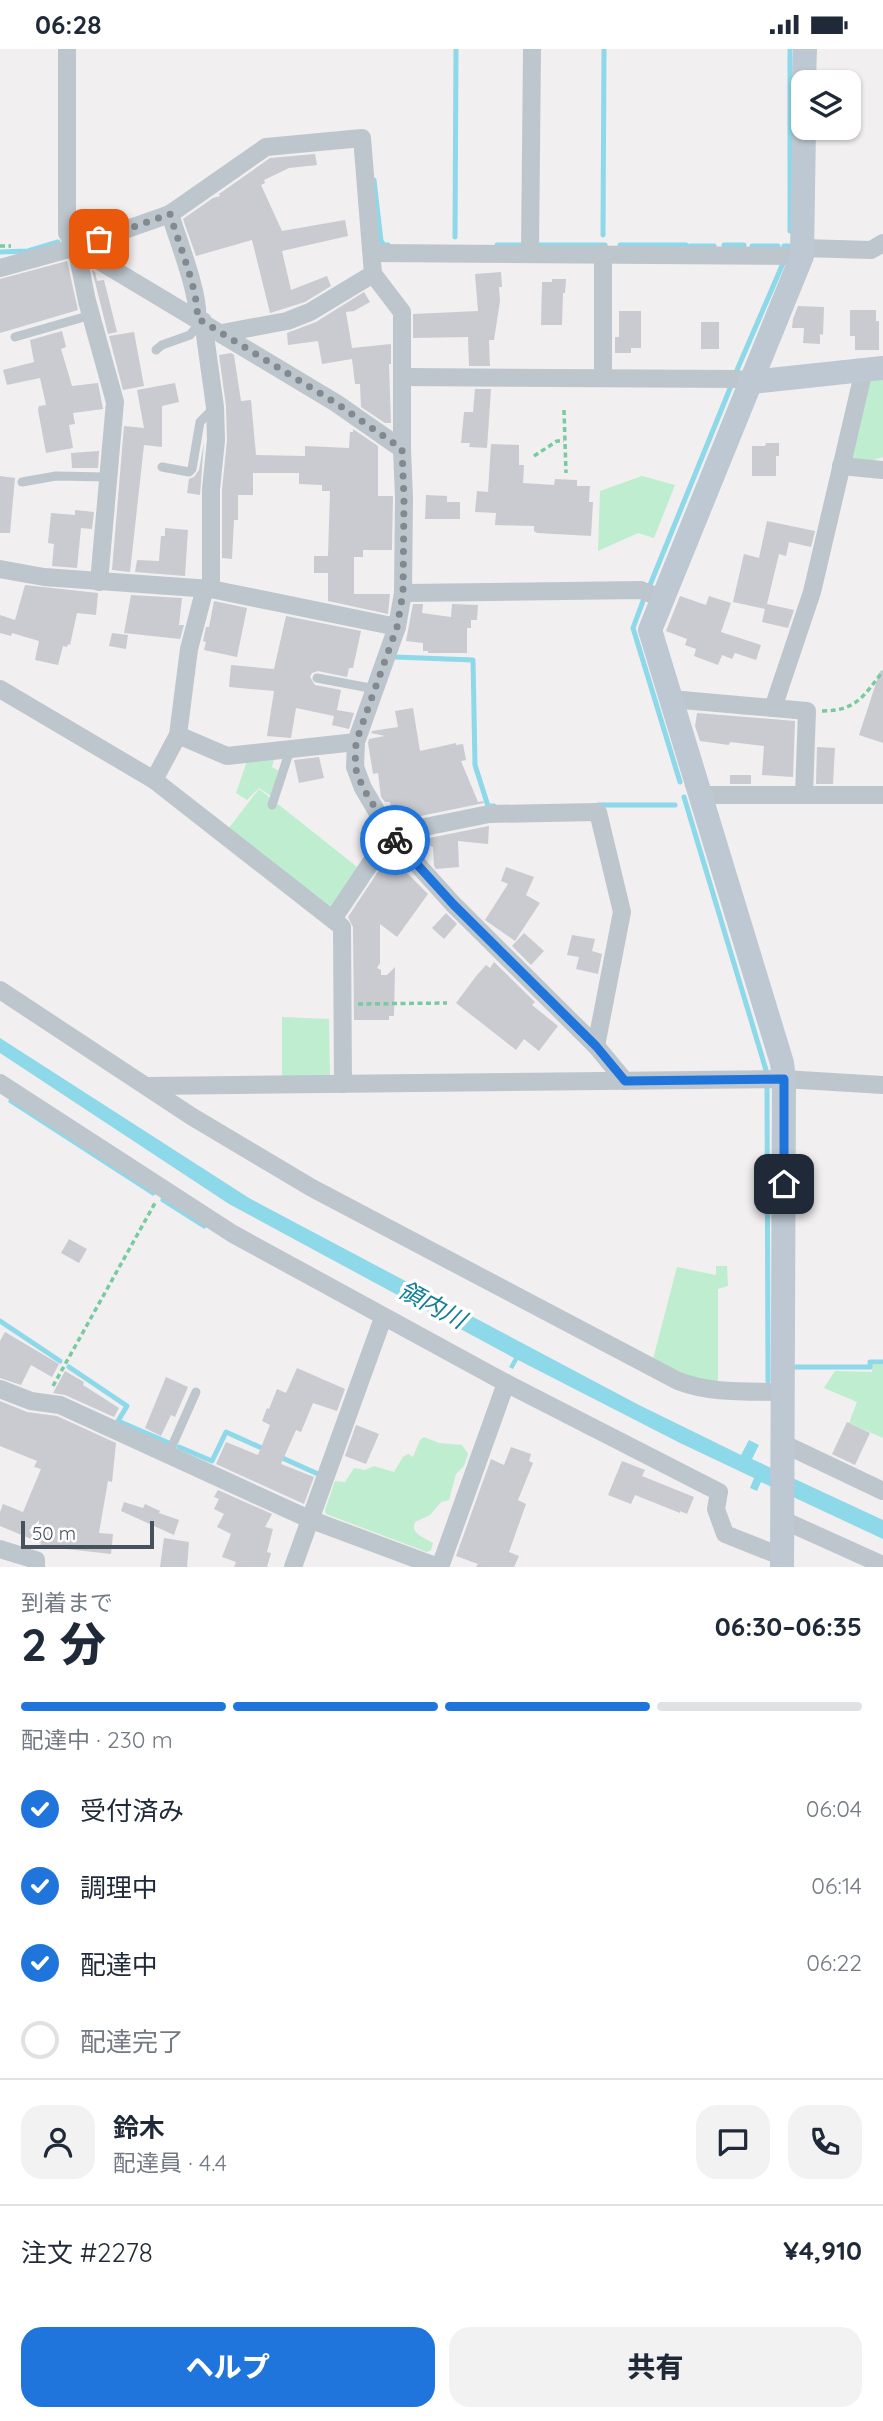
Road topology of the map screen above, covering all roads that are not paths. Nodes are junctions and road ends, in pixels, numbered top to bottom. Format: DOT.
graph roads {
  1 [pos="67,49"];
  2 [pos="532,49"];
  3 [pos="805,49"];
  4 [pos="804,70"];
  5 [pos="804,140"];
  6 [pos="170,214"];
  7 [pos="883,243"];
  8 [pos="76,247"];
  9 [pos="803,252"];
  10 [pos="373,253"];
  11 [pos="530,253"];
  12 [pos="603,253"];
  13 [pos="0,268"];
  14 [pos="373,274"];
  15 [pos="91,315"];
  16 [pos="200,319"];
  17 [pos="222,333"];
  18 [pos="15,337"];
  19 [pos="156,350"];
  20 [pos="874,369"];
  21 [pos="402,377"];
  22 [pos="603,378"];
  23 [pos="751,382"];
  24 [pos="215,407"];
  25 [pos="402,449"];
  26 [pos="841,466"];
  27 [pos="162,467"];
  28 [pos="883,470"];
  29 [pos="107,477"];
  30 [pos="22,482"];
  31 [pos="0,569"];
  32 [pos="99,582"];
  33 [pos="208,589"];
  34 [pos="403,593"];
  35 [pos="663,599"];
  36 [pos="397,627"];
  37 [pos="317,678"];
  38 [pos="0,689"];
  39 [pos="375,689"];
  40 [pos="671,699"];
  41 [pos="773,708"];
  42 [pos="178,735"];
  43 [pos="356,742"];
  44 [pos="290,750"];
  45 [pos="154,780"];
  46 [pos="701,795"];
  47 [pos="804,795"];
  48 [pos="883,795"];
  49 [pos="272,805"];
  50 [pos="390,834"];
  51 [pos="333,919"];
  52 [pos="0,990"];
  53 [pos="596,1046"];
  54 [pos="784,1079"];
  55 [pos="625,1081"];
  56 [pos="0,1083"];
  57 [pos="343,1084"];
  58 [pos="883,1085"];
  59 [pos="148,1086"];
  60 [pos="383,1318"];
  61 [pos="506,1383"];
  62 [pos="0,1389"];
  63 [pos="196,1392"];
  64 [pos="784,1392"];
  65 [pos="784,1447"];
  66 [pos="168,1455"];
  67 [pos="883,1491"];
  68 [pos="783,1518"];
  69 [pos="309,1519"];
  70 [pos="0,1549"];
  71 [pos="782,1562"];
  72 [pos="883,1565"];
  73 [pos="36,1567"];
  74 [pos="293,1567"];
  75 [pos="439,1567"];
  1 -- 8 [label="street"];
  2 -- 11 [label="street"];
  3 -- 4 [label="street"];
  5 -- 9 [label="street"];
  6 -- 8 [label="street"];
  6 -- 10 [label="street"];
  6 -- 16 [label="street"];
  7 -- 9 [label="street"];
  8 -- 13 [label="street"];
  8 -- 15 [label="street"];
  8 -- 16 [label="street"];
  9 -- 12 [label="street"];
  9 -- 23 [label="street"];
  10 -- 11 [label="street"];
  10 -- 14 [label="street"];
  11 -- 12 [label="street"];
  12 -- 22 [label="street"];
  14 -- 17 [label="street"];
  14 -- 21 [label="street"];
  15 -- 18 [label="lane"];
  15 -- 29 [label="street"];
  16 -- 17 [label="street"];
  16 -- 19 [label="lane"];
  16 -- 24 [label="street"];
  17 -- 25 [label="street"];
  20 -- 23 [label="street"];
  20 -- 26 [label="street"];
  21 -- 22 [label="street"];
  21 -- 25 [label="street"];
  22 -- 23 [label="street"];
  23 -- 35 [label="street"];
  24 -- 27 [label="lane"];
  24 -- 33 [label="street"];
  25 -- 34 [label="street"];
  26 -- 28 [label="street"];
  26 -- 41 [label="street"];
  29 -- 30 [label="lane"];
  29 -- 32 [label="street"];
  31 -- 32 [label="street"];
  32 -- 33 [label="street"];
  33 -- 36 [label="street"];
  33 -- 42 [label="street"];
  34 -- 35 [label="street"];
  34 -- 36 [label="street"];
  35 -- 40 [label="street"];
  36 -- 39 [label="street"];
  37 -- 39 [label="lane"];
  38 -- 45 [label="street"];
  39 -- 43 [label="street"];
  40 -- 41 [label="street"];
  40 -- 46 [label="street"];
  41 -- 47 [label="street"];
  42 -- 44 [label="street"];
  42 -- 45 [label="street"];
  43 -- 44 [label="street"];
  43 -- 50 [label="street"];
  44 -- 49 [label="lane"];
  45 -- 51 [label="street"];
  46 -- 47 [label="street"];
  46 -- 54 [label="street"];
  47 -- 48 [label="street"];
  50 -- 51 [label="street"];
  50 -- 53 [label="street"];
  50 -- 53 [label="street"];
  51 -- 57 [label="street"];
  52 -- 59 [label="street"];
  53 -- 55 [label="street"];
  54 -- 55 [label="street"];
  54 -- 58 [label="street"];
  54 -- 64 [label="street"];
  55 -- 57 [label="street"];
  56 -- 60 [label="street"];
  57 -- 59 [label="street"];
  59 -- 64 [label="street"];
  60 -- 61 [label="street"];
  60 -- 69 [label="street"];
  61 -- 71 [label="street"];
  61 -- 75 [label="street"];
  62 -- 66 [label="street"];
  63 -- 66 [label="lane"];
  64 -- 65 [label="street"];
  65 -- 67 [label="street"];
  65 -- 68 [label="street"];
  66 -- 69 [label="street"];
  68 -- 71 [label="street"];
  68 -- 72 [label="street"];
  69 -- 74 [label="street"];
  69 -- 75 [label="street"];
  70 -- 73 [label="street"];
}
